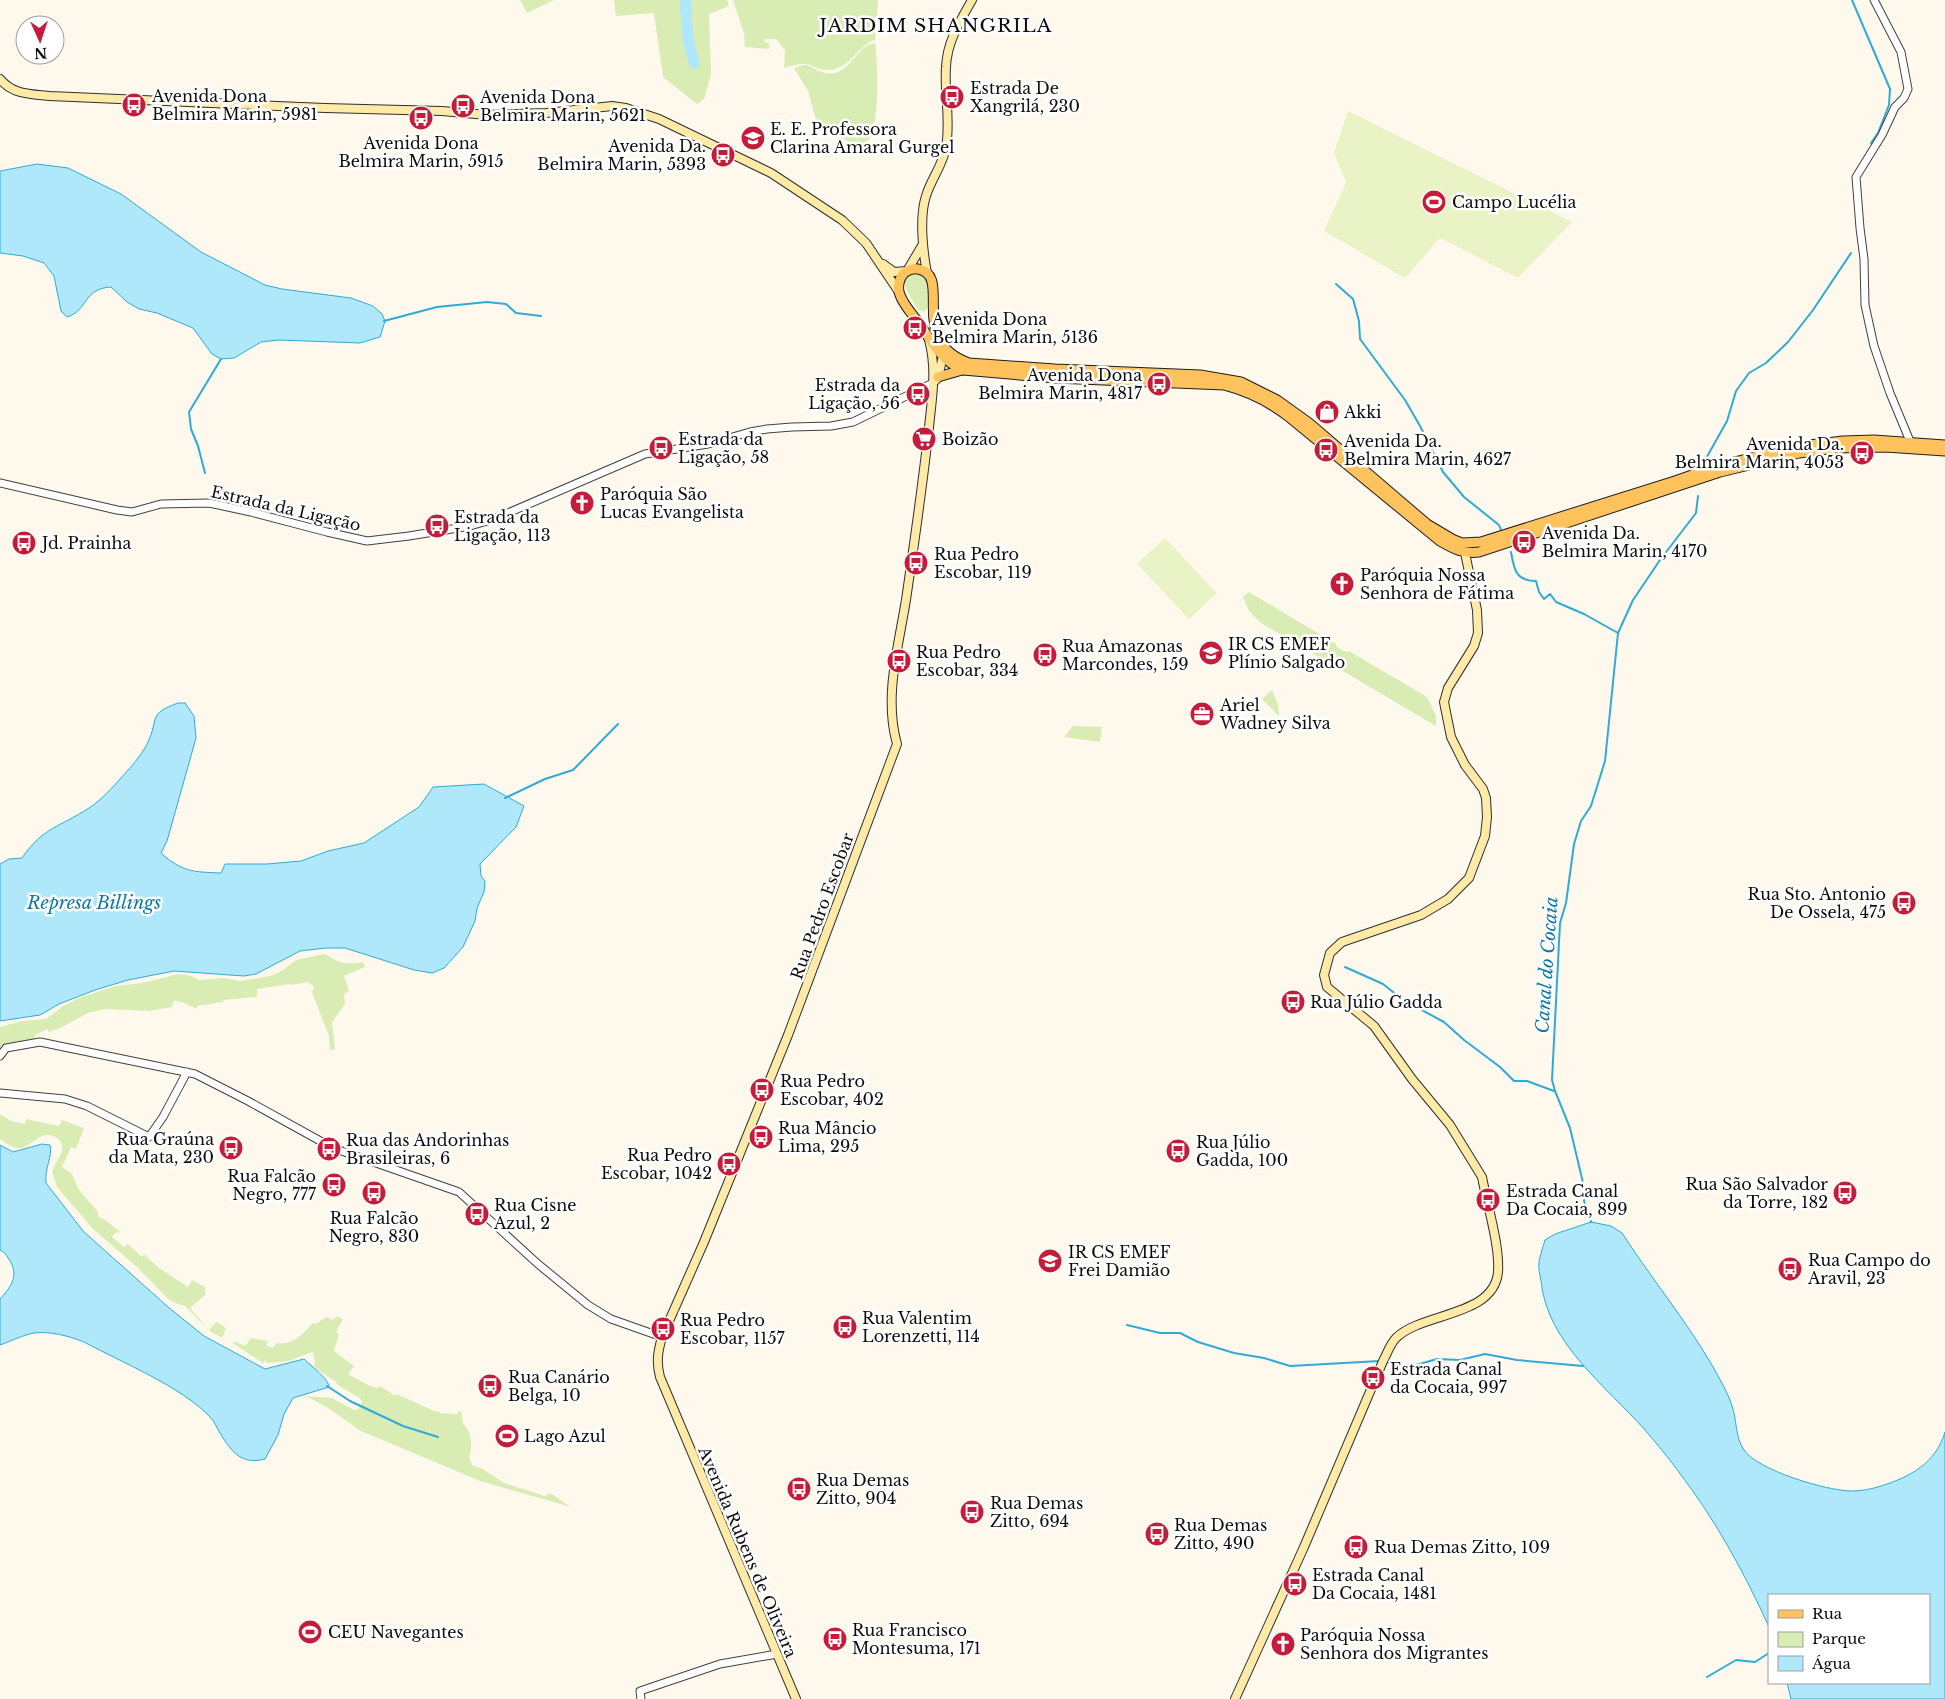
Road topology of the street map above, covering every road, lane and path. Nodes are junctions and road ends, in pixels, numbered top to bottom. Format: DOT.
graph roads {
  1 [pos="972,0"];
  2 [pos="1874,0"];
  3 [pos="0,79"];
  4 [pos="924,242"];
  5 [pos="880,263"];
  6 [pos="907,271"];
  7 [pos="927,273"];
  8 [pos="899,292"];
  9 [pos="932,312"];
  10 [pos="913,315"];
  11 [pos="929,338"];
  12 [pos="946,354"];
  13 [pos="963,370"];
  14 [pos="936,380"];
  15 [pos="1909,445"];
  16 [pos="1945,445"];
  17 [pos="1945,451"];
  18 [pos="0,483"];
  19 [pos="1481,542"];
  20 [pos="1469,553"];
  21 [pos="0,1056"];
  22 [pos="188,1072"];
  23 [pos="1,1094"];
  24 [pos="662,1338"];
  25 [pos="675,1415"];
  26 [pos="776,1654"];
  27 [pos="641,1695"];
  28 [pos="796,1699"];
  29 [pos="1235,1699"];
  1 -- 4 [label="main road"];
  2 -- 15 [label="street"];
  3 -- 5 [label="main road"];
  4 -- 6 [label="main road"];
  4 -- 7 [label="main road"];
  5 -- 6 [label="main road"];
  5 -- 8 [label="main road"];
  6 -- 7 [label="main road"];
  6 -- 8 [label="main road"];
  7 -- 9 [label="main road"];
  8 -- 10 [label="main road"];
  9 -- 10 [label="main road"];
  9 -- 12 [label="main road"];
  10 -- 11 [label="main road"];
  11 -- 12 [label="main road"];
  11 -- 14 [label="main road, Rua Pedro Escobar"];
  12 -- 13 [label="main road"];
  12 -- 14 [label="main road, Rua Pedro Escobar"];
  12 -- 19 [label="main road"];
  13 -- 14 [label="main road"];
  13 -- 20 [label="main road"];
  14 -- 18 [label="street, Estrada da Ligação"];
  14 -- 24 [label="main road, Rua Pedro Escobar"];
  15 -- 16 [label="main road"];
  15 -- 17 [label="main road"];
  15 -- 19 [label="main road"];
  15 -- 20 [label="main road"];
  19 -- 20 [label="main road"];
  20 -- 29 [label="main road"];
  21 -- 22 [label="street"];
  22 -- 23 [label="street"];
  22 -- 24 [label="street"];
  24 -- 25 [label="main road, Rua Pedro Escobar"];
  25 -- 26 [label="main road, Avenida Rubens de Oliveira"];
  26 -- 27 [label="street"];
  26 -- 28 [label="main road, Avenida Rubens de Oliveira"];
}
